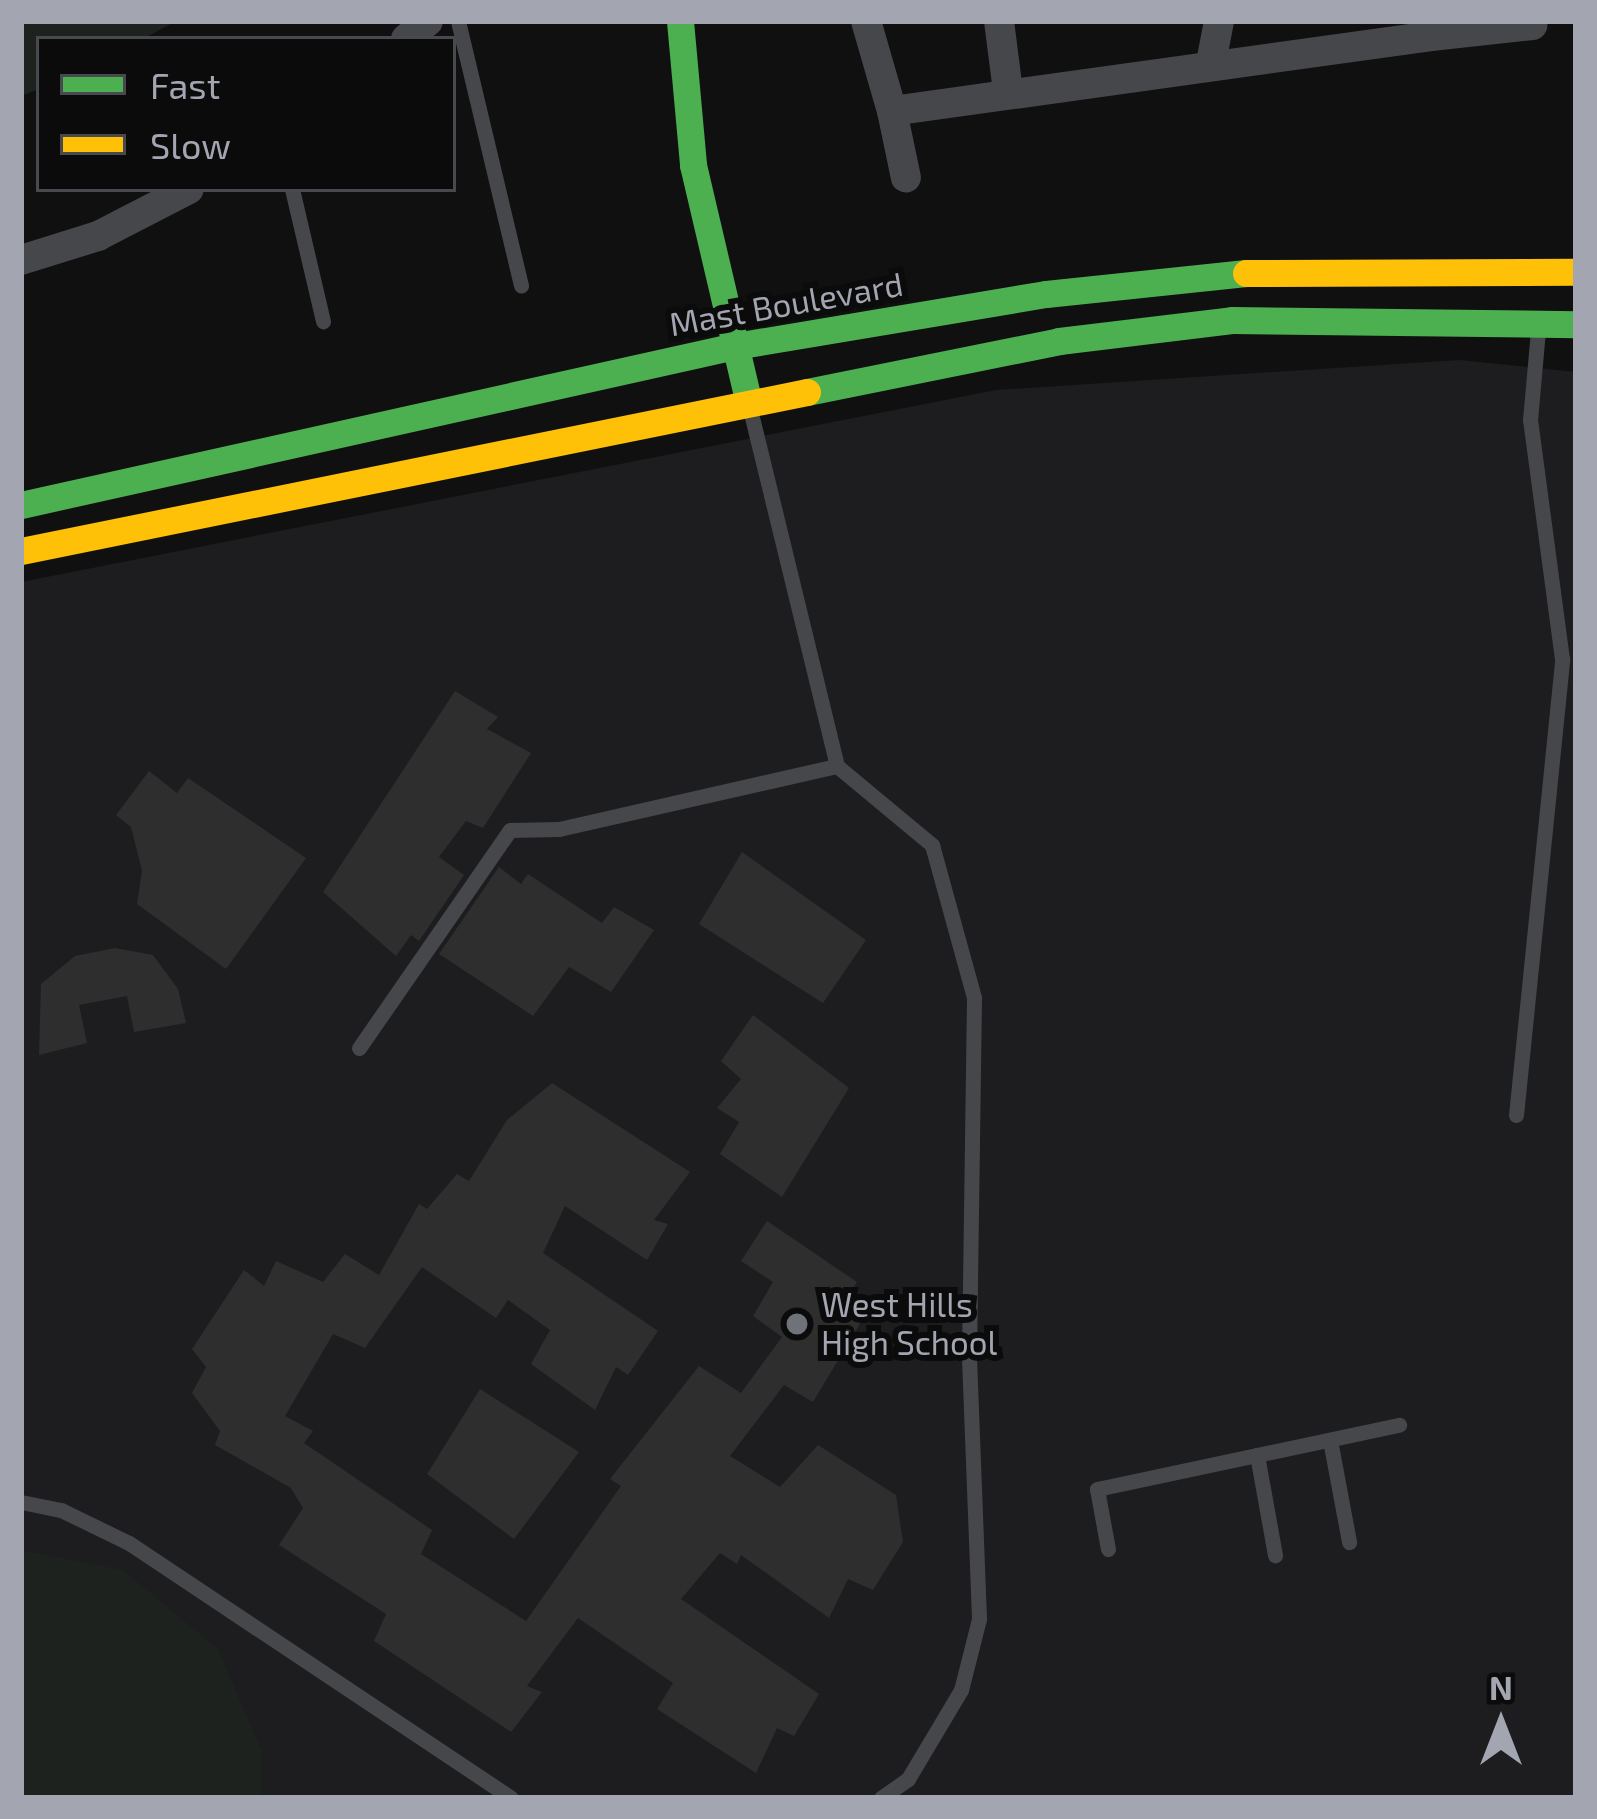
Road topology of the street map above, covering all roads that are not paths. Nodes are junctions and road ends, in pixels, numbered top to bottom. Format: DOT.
graph roads {
  1 [pos="458,21"];
  2 [pos="680,21"];
  3 [pos="866,21"];
  4 [pos="999,21"];
  5 [pos="1219,21"];
  6 [pos="1532,25"];
  7 [pos="1432,28"];
  8 [pos="1211,63"];
  9 [pos="1008,91"];
  10 [pos="892,111"];
  11 [pos="907,178"];
  12 [pos="183,192"];
  13 [pos="293,192"];
  14 [pos="21,260"];
  15 [pos="1576,272"];
  16 [pos="521,286"];
  17 [pos="322,321"];
  18 [pos="1538,322"];
  19 [pos="1576,324"];
  20 [pos="735,346"];
  21 [pos="748,400"];
  22 [pos="103,488"];
  23 [pos="21,505"];
  24 [pos="21,524"];
  25 [pos="21,551"];
  26 [pos="837,766"];
  27 [pos="359,1048"];
  28 [pos="1516,1115"];
  29 [pos="1399,1425"];
  30 [pos="1330,1440"];
  31 [pos="1257,1455"];
  32 [pos="21,1502"];
  33 [pos="1349,1541"];
  34 [pos="1108,1549"];
  35 [pos="1275,1555"];
  36 [pos="511,1798"];
  37 [pos="881,1798"];
  1 -- 16 [label="lane"];
  2 -- 20 [label="main road"];
  3 -- 10 [label="street"];
  4 -- 9 [label="street"];
  5 -- 8 [label="street"];
  6 -- 7 [label="street"];
  7 -- 8 [label="street"];
  8 -- 9 [label="street"];
  9 -- 10 [label="street"];
  10 -- 11 [label="street"];
  12 -- 14 [label="street"];
  13 -- 17 [label="lane"];
  15 -- 20 [label="main road, Mast Boulevard"];
  18 -- 19 [label="main road"];
  18 -- 21 [label="main road"];
  18 -- 28 [label="lane"];
  20 -- 21 [label="main road"];
  20 -- 22 [label="main road, Mast Boulevard"];
  21 -- 25 [label="main road"];
  21 -- 26 [label="lane"];
  22 -- 23 [label="main road, Mast Boulevard"];
  22 -- 24 [label="main road"];
  26 -- 27 [label="lane"];
  26 -- 37 [label="lane"];
  29 -- 30 [label="lane"];
  30 -- 31 [label="lane"];
  30 -- 33 [label="lane"];
  31 -- 34 [label="lane"];
  31 -- 35 [label="lane"];
  32 -- 36 [label="lane"];
}
